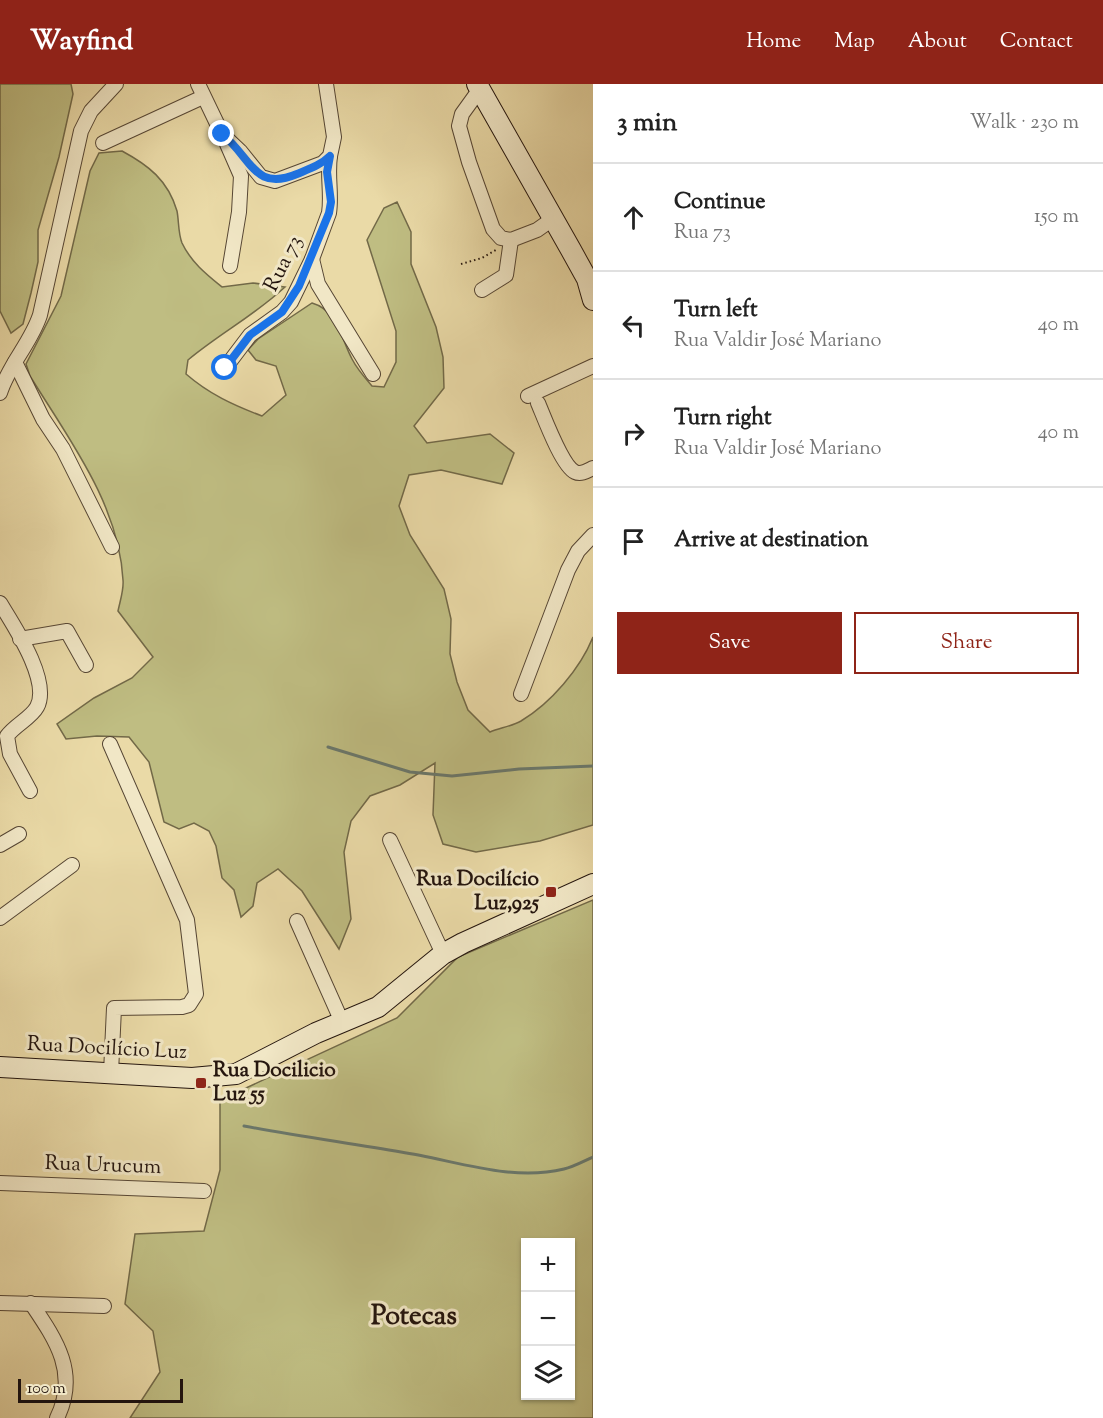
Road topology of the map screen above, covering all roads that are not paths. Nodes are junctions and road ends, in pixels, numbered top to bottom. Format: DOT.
graph roads {
  1 [pos="116,84"];
  2 [pos="326,84"];
  3 [pos="479,86"];
  4 [pos="201,90"];
  5 [pos="222,134"];
  6 [pos="103,143"];
  7 [pos="330,156"];
  8 [pos="554,218"];
  9 [pos="509,240"];
  10 [pos="312,260"];
  11 [pos="230,266"];
  12 [pos="590,282"];
  13 [pos="482,290"];
  14 [pos="593,300"];
  15 [pos="8,365"];
  16 [pos="593,366"];
  17 [pos="225,368"];
  18 [pos="373,374"];
  19 [pos="0,393"];
  20 [pos="593,468"];
  21 [pos="593,535"];
  22 [pos="112,547"];
  23 [pos="0,603"];
  24 [pos="20,639"];
  25 [pos="86,665"];
  26 [pos="521,694"];
  27 [pos="110,744"];
  28 [pos="30,791"];
  29 [pos="19,834"];
  30 [pos="390,840"];
  31 [pos="0,845"];
  32 [pos="72,865"];
  33 [pos="593,884"];
  34 [pos="0,918"];
  35 [pos="297,921"];
  36 [pos="443,954"];
  37 [pos="342,1022"];
  38 [pos="0,1067"];
  39 [pos="111,1073"];
  40 [pos="0,1183"];
  41 [pos="204,1191"];
  42 [pos="0,1303"];
  43 [pos="31,1303"];
  44 [pos="104,1306"];
  45 [pos="57,1418"];
  1 -- 15 [label="street"];
  2 -- 7 [label="street, Rua 73"];
  3 -- 8 [label="main road"];
  3 -- 9 [label="street"];
  4 -- 5 [label="street"];
  4 -- 6 [label="street"];
  5 -- 7 [label="street"];
  5 -- 11 [label="street"];
  7 -- 10 [label="street, Rua 73"];
  8 -- 9 [label="street"];
  8 -- 12 [label="main road"];
  9 -- 13 [label="street"];
  10 -- 17 [label="street, Rua 73"];
  10 -- 18 [label="street"];
  12 -- 14 [label="main road"];
  15 -- 19 [label="street"];
  15 -- 22 [label="street"];
  16 -- 20 [label="street"];
  21 -- 26 [label="street"];
  23 -- 24 [label="street"];
  24 -- 25 [label="street"];
  24 -- 28 [label="street"];
  27 -- 39 [label="street"];
  29 -- 31 [label="street"];
  30 -- 36 [label="street"];
  32 -- 34 [label="street"];
  33 -- 36 [label="main road, Rua Docilício Luz"];
  35 -- 37 [label="street"];
  36 -- 37 [label="main road, Rua Docilício Luz"];
  37 -- 39 [label="main road, Rua Docilício Luz"];
  38 -- 39 [label="main road, Rua Docilício Luz"];
  40 -- 41 [label="street, Rua Urucum"];
  42 -- 43 [label="street"];
  43 -- 44 [label="street"];
  43 -- 45 [label="street"];
}
